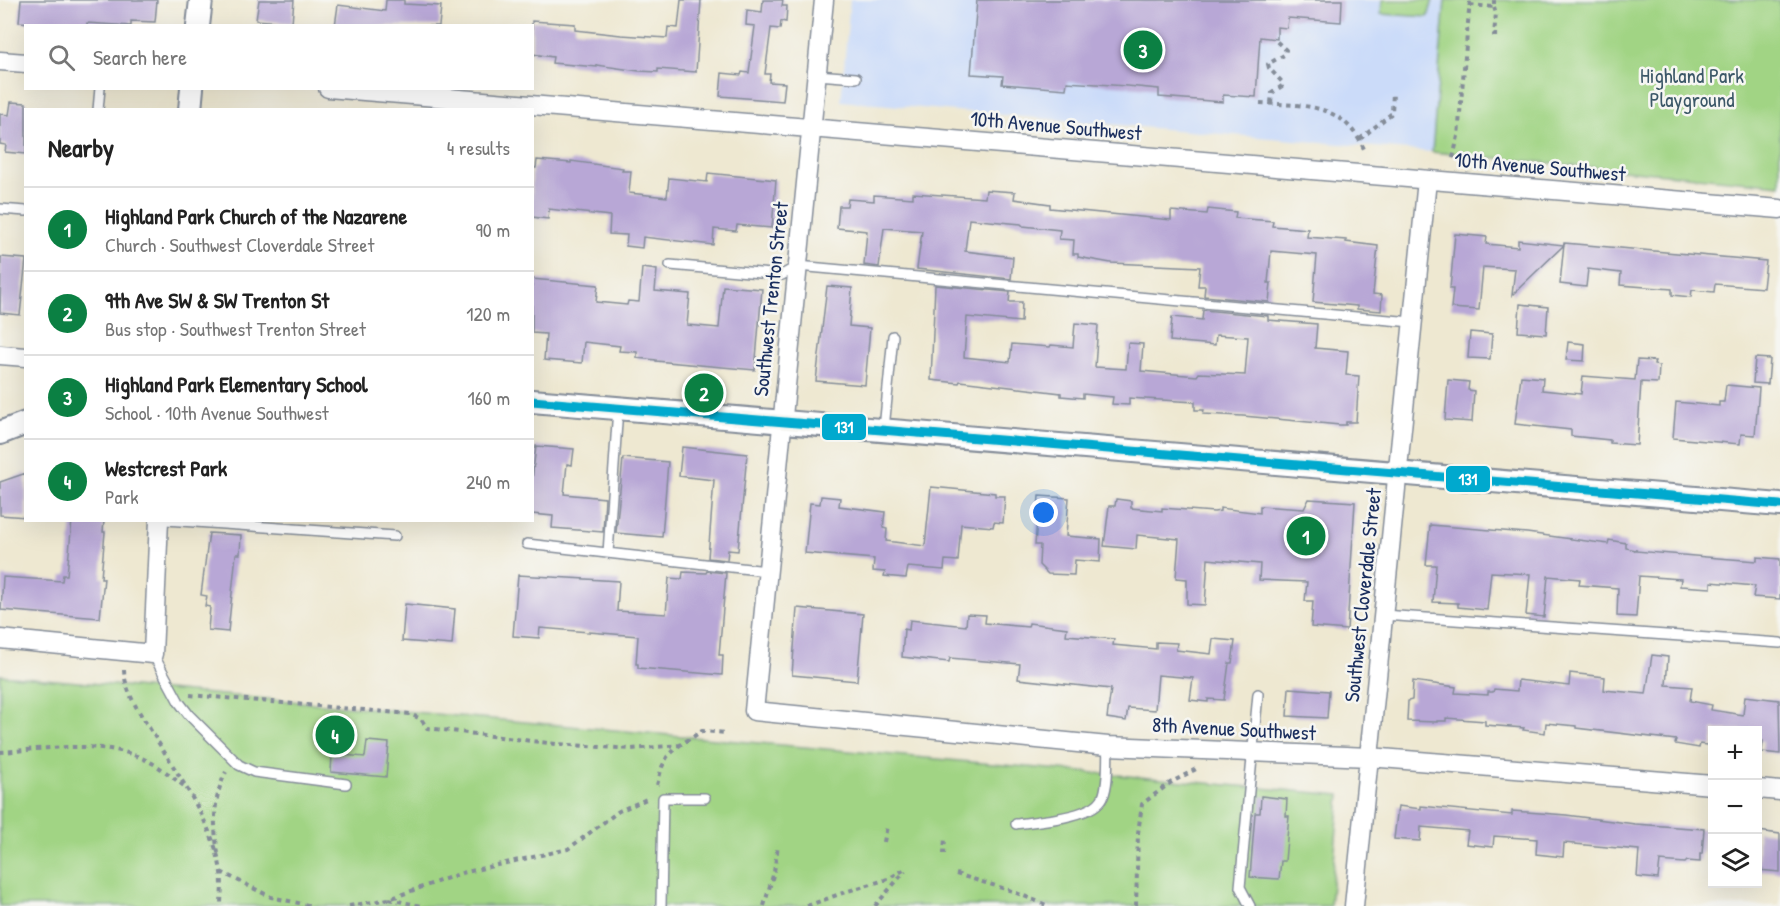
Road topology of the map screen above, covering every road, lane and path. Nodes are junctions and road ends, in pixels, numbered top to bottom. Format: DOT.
graph roads {
  1 [pos="201,0"];
  2 [pos="824,0"];
  3 [pos="1494,0"];
  4 [pos="1470,2"];
  5 [pos="1494,7"];
  6 [pos="198,24"];
  7 [pos="1501,35"];
  8 [pos="1276,41"];
  9 [pos="0,61"];
  10 [pos="24,63"];
  11 [pos="817,75"];
  12 [pos="856,78"];
  13 [pos="100,90"];
  14 [pos="192,90"];
  15 [pos="352,90"];
  16 [pos="1393,92"];
  17 [pos="1260,103"];
  18 [pos="1271,103"];
  19 [pos="98,108"];
  20 [pos="190,108"];
  21 [pos="811,128"];
  22 [pos="1360,139"];
  23 [pos="1365,151"];
  24 [pos="1453,158"];
  25 [pos="1426,180"];
  26 [pos="0,208"];
  27 [pos="1780,209"];
  28 [pos="24,211"];
  29 [pos="670,265"];
  30 [pos="798,266"];
  31 [pos="1412,322"];
  32 [pos="893,336"];
  33 [pos="0,355"];
  34 [pos="24,357"];
  35 [pos="534,401"];
  36 [pos="618,408"];
  37 [pos="781,422"];
  38 [pos="24,424"];
  39 [pos="884,431"];
  40 [pos="0,433"];
  41 [pos="1397,474"];
  42 [pos="1780,505"];
  43 [pos="159,522"];
  44 [pos="195,522"];
  45 [pos="395,536"];
  46 [pos="527,544"];
  47 [pos="608,553"];
  48 [pos="767,571"];
  49 [pos="1383,615"];
  50 [pos="0,639"];
  51 [pos="1780,643"];
  52 [pos="153,654"];
  53 [pos="124,662"];
  54 [pos="174,693"];
  55 [pos="1258,694"];
  56 [pos="754,711"];
  57 [pos="726,733"];
  58 [pos="680,745"];
  59 [pos="1108,746"];
  60 [pos="0,752"];
  61 [pos="1253,753"];
  62 [pos="1369,757"];
  63 [pos="239,765"];
  64 [pos="1199,768"];
  65 [pos="346,784"];
  66 [pos="1708,785"];
  67 [pos="186,788"];
  68 [pos="1762,789"];
  69 [pos="1780,791"];
  70 [pos="660,798"];
  71 [pos="705,798"];
  72 [pos="1016,824"];
  73 [pos="887,826"];
  74 [pos="945,837"];
  75 [pos="884,842"];
  76 [pos="778,845"];
  77 [pos="944,854"];
  78 [pos="221,873"];
  79 [pos="956,874"];
  80 [pos="389,899"];
  81 [pos="221,906"];
  82 [pos="312,906"];
  83 [pos="349,906"];
  84 [pos="421,906"];
  85 [pos="661,906"];
  86 [pos="764,906"];
  87 [pos="807,906"];
  88 [pos="875,906"];
  89 [pos="1049,906"];
  90 [pos="1136,906"];
  91 [pos="1250,906"];
  92 [pos="1354,906"];
  1 -- 6 [label="street"];
  2 -- 11 [label="street, Southwest Trenton Street"];
  3 -- 5 [label="path"];
  4 -- 5 [label="path"];
  4 -- 24 [label="path"];
  5 -- 7 [label="path"];
  8 -- 18 [label="path"];
  9 -- 10 [label="street"];
  11 -- 12 [label="lane"];
  11 -- 21 [label="street, Southwest Trenton Street"];
  13 -- 19 [label="lane"];
  14 -- 20 [label="street"];
  15 -- 21 [label="street, 10th Avenue Southwest"];
  16 -- 22 [label="path"];
  17 -- 18 [label="path"];
  18 -- 22 [label="path"];
  21 -- 25 [label="street, 10th Avenue Southwest"];
  21 -- 30 [label="street, Southwest Trenton Street"];
  22 -- 23 [label="path"];
  25 -- 27 [label="street, 10th Avenue Southwest"];
  25 -- 31 [label="street, Southwest Cloverdale Street"];
  26 -- 28 [label="lane"];
  29 -- 30 [label="lane"];
  30 -- 31 [label="lane"];
  30 -- 37 [label="street, Southwest Trenton Street"];
  31 -- 41 [label="street, Southwest Cloverdale Street"];
  32 -- 39 [label="lane"];
  33 -- 34 [label="street"];
  35 -- 36 [label="street"];
  36 -- 37 [label="street"];
  36 -- 47 [label="lane"];
  37 -- 39 [label="street"];
  37 -- 48 [label="street, Southwest Trenton Street"];
  38 -- 40 [label="street"];
  39 -- 41 [label="street"];
  41 -- 42 [label="street"];
  41 -- 49 [label="street, Southwest Cloverdale Street"];
  43 -- 52 [label="street"];
  44 -- 45 [label="lane"];
  46 -- 47 [label="lane"];
  47 -- 48 [label="lane"];
  48 -- 56 [label="street, Southwest Trenton Street"];
  49 -- 51 [label="lane"];
  49 -- 62 [label="street, Southwest Cloverdale Street"];
  50 -- 52 [label="street"];
  52 -- 54 [label="lane"];
  53 -- 67 [label="path"];
  54 -- 58 [label="path"];
  54 -- 63 [label="lane"];
  55 -- 61 [label="lane"];
  56 -- 59 [label="street, 8th Avenue Southwest"];
  57 -- 58 [label="path"];
  58 -- 70 [label="path"];
  59 -- 61 [label="street, 8th Avenue Southwest"];
  59 -- 72 [label="lane"];
  60 -- 67 [label="path"];
  61 -- 62 [label="street, 8th Avenue Southwest"];
  61 -- 91 [label="lane"];
  62 -- 66 [label="street, 8th Avenue Southwest"];
  62 -- 92 [label="street, Southwest Cloverdale Street"];
  63 -- 65 [label="lane"];
  63 -- 78 [label="path"];
  64 -- 90 [label="path"];
  67 -- 78 [label="path"];
  68 -- 69 [label="street"];
  70 -- 71 [label="lane"];
  70 -- 80 [label="path"];
  70 -- 85 [label="lane"];
  73 -- 75 [label="path"];
  74 -- 77 [label="path"];
  76 -- 86 [label="path"];
  78 -- 81 [label="path"];
  78 -- 82 [label="path"];
  79 -- 89 [label="path"];
  80 -- 83 [label="path"];
  80 -- 84 [label="path"];
  87 -- 88 [label="path"];
}
